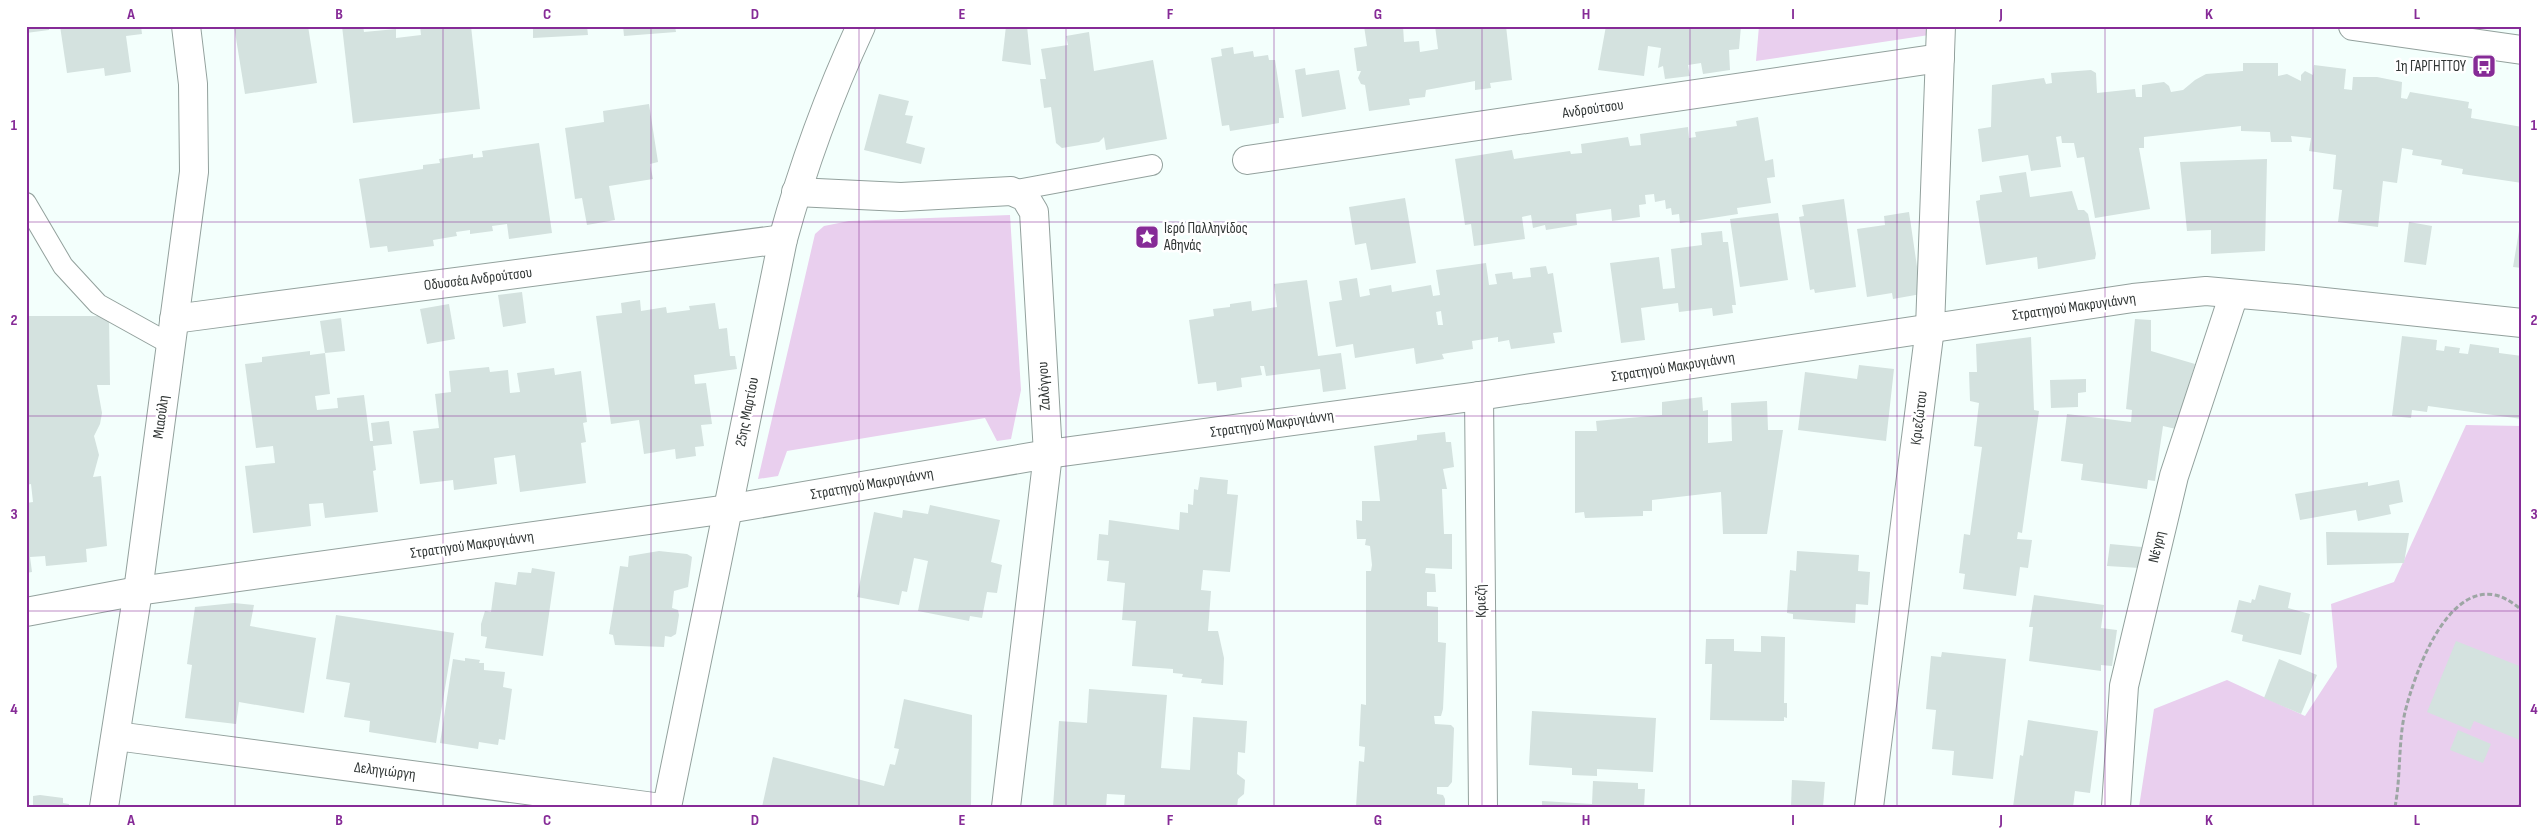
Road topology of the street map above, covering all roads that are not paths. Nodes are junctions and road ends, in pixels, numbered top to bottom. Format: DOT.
graph roads {
  1 [pos="186,26"];
  2 [pos="861,26"];
  3 [pos="1941,26"];
  4 [pos="2353,26"];
  5 [pos="2522,50"];
  6 [pos="1940,58"];
  7 [pos="1247,160"];
  8 [pos="1152,165"];
  9 [pos="1011,190"];
  10 [pos="796,192"];
  11 [pos="26,204"];
  12 [pos="783,239"];
  13 [pos="2234,294"];
  14 [pos="2522,323"];
  15 [pos="1930,328"];
  16 [pos="172,331"];
  17 [pos="1479,396"];
  18 [pos="1048,454"];
  19 [pos="728,509"];
  20 [pos="138,592"];
  21 [pos="26,612"];
  22 [pos="116,736"];
  23 [pos="104,807"];
  24 [pos="654,807"];
  25 [pos="667,807"];
  26 [pos="1006,807"];
  27 [pos="1483,807"];
  28 [pos="1869,807"];
  29 [pos="2116,807"];
  1 -- 16 [label="street, Μιαούλη"];
  2 -- 10 [label="street, 25ης Μαρτίου"];
  3 -- 6 [label="street, Κριεζώτου"];
  4 -- 5 [label="street"];
  6 -- 7 [label="street, Ανδρούτσου"];
  6 -- 15 [label="street, Κριεζώτου"];
  8 -- 9 [label="lane"];
  9 -- 10 [label="street"];
  9 -- 18 [label="street, Ζαλόγγου"];
  10 -- 12 [label="street, 25ης Μαρτίου"];
  11 -- 16 [label="lane"];
  12 -- 16 [label="street, Οδυσσέα Ανδρούτσου"];
  12 -- 19 [label="street, 25ης Μαρτίου"];
  13 -- 14 [label="street, Στρατηγού Μακρυγιάννη"];
  13 -- 15 [label="street, Στρατηγού Μακρυγιάννη"];
  13 -- 29 [label="street, Νέγρη"];
  15 -- 17 [label="street, Στρατηγού Μακρυγιάννη"];
  15 -- 28 [label="street, Κριεζώτου"];
  16 -- 20 [label="street, Μιαούλη"];
  17 -- 18 [label="street, Στρατηγού Μακρυγιάννη"];
  17 -- 27 [label="street, Κριεζή"];
  18 -- 19 [label="street, Στρατηγού Μακρυγιάννη"];
  18 -- 26 [label="street, Ζαλόγγου"];
  19 -- 20 [label="street, Στρατηγού Μακρυγιάννη"];
  19 -- 25 [label="street, 25ης Μαρτίου"];
  20 -- 21 [label="street, Στρατηγού Μακρυγιάννη"];
  20 -- 22 [label="street, Μιαούλη"];
  22 -- 23 [label="street, Μιαούλη"];
  22 -- 24 [label="street, Δεληγιώργη"];
}
